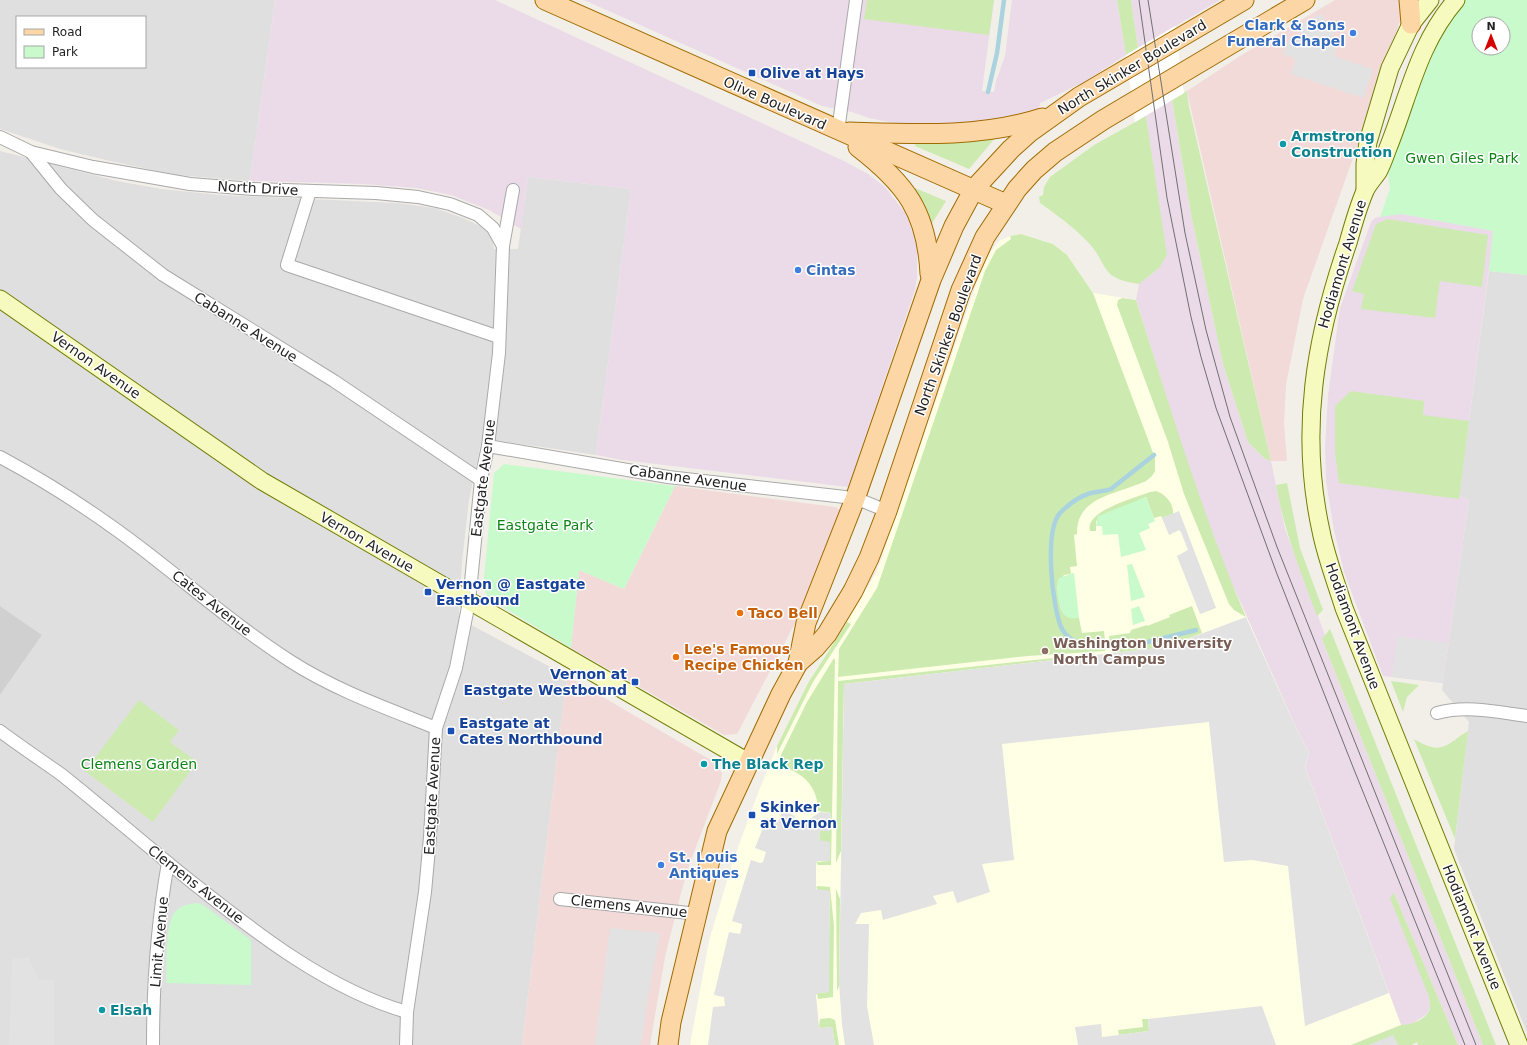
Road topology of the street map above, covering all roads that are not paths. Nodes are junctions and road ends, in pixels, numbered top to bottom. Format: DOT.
graph roads {
  1 [pos="545,0"];
  2 [pos="856,0"];
  3 [pos="1244,0"];
  4 [pos="1305,0"];
  5 [pos="1409,0"];
  6 [pos="1430,0"];
  7 [pos="1456,0"];
  8 [pos="1411,24"];
  9 [pos="1053,115"];
  10 [pos="838,131"];
  11 [pos="0,137"];
  12 [pos="31,152"];
  13 [pos="1365,189"];
  14 [pos="513,190"];
  15 [pos="974,190"];
  16 [pos="310,191"];
  17 [pos="1006,204"];
  18 [pos="503,246"];
  19 [pos="931,280"];
  20 [pos="0,299"];
  21 [pos="500,337"];
  22 [pos="488,446"];
  23 [pos="0,457"];
  24 [pos="481,480"];
  25 [pos="855,499"];
  26 [pos="886,511"];
  27 [pos="469,602"];
  28 [pos="798,663"];
  29 [pos="1437,713"];
  30 [pos="1527,716"];
  31 [pos="436,728"];
  32 [pos="0,731"];
  33 [pos="748,762"];
  34 [pos="168,863"];
  35 [pos="560,899"];
  36 [pos="698,914"];
  37 [pos="407,1012"];
  38 [pos="153,1045"];
  39 [pos="406,1045"];
  40 [pos="668,1045"];
  41 [pos="1519,1045"];
  1 -- 10 [label="main road, Olive Boulevard"];
  2 -- 10 [label="street"];
  3 -- 9 [label="main road, North Skinker Boulevard"];
  4 -- 17 [label="main road, North Skinker Boulevard"];
  5 -- 8 [label="main road"];
  6 -- 8 [label="street, Hodiamont Avenue"];
  7 -- 13 [label="street, Hodiamont Avenue"];
  8 -- 13 [label="street, Hodiamont Avenue"];
  9 -- 10 [label="main road"];
  9 -- 15 [label="main road, North Skinker Boulevard"];
  10 -- 15 [label="main road, Olive Boulevard"];
  10 -- 19 [label="main road"];
  11 -- 12 [label="street, North Drive"];
  12 -- 16 [label="street, North Drive"];
  12 -- 24 [label="street, Cabanne Avenue"];
  13 -- 41 [label="street, Hodiamont Avenue"];
  14 -- 18 [label="street, Eastgate Avenue"];
  15 -- 17 [label="main road, Olive Boulevard"];
  15 -- 19 [label="main road, North Skinker Boulevard"];
  16 -- 18 [label="street, North Drive"];
  16 -- 21 [label="street"];
  17 -- 26 [label="main road, North Skinker Boulevard"];
  18 -- 21 [label="street, Eastgate Avenue"];
  19 -- 25 [label="main road, North Skinker Boulevard"];
  20 -- 27 [label="street, Vernon Avenue"];
  21 -- 22 [label="street, Eastgate Avenue"];
  22 -- 24 [label="street, Eastgate Avenue"];
  22 -- 25 [label="street, Cabanne Avenue"];
  23 -- 31 [label="street, Cates Avenue"];
  24 -- 27 [label="street, Eastgate Avenue"];
  25 -- 26 [label="street, Cabanne Avenue"];
  25 -- 28 [label="main road, North Skinker Boulevard"];
  26 -- 28 [label="main road, North Skinker Boulevard"];
  27 -- 31 [label="street, Eastgate Avenue"];
  27 -- 33 [label="street, Vernon Avenue"];
  28 -- 33 [label="main road, North Skinker Boulevard"];
  29 -- 30 [label="street"];
  31 -- 37 [label="street, Eastgate Avenue"];
  32 -- 34 [label="street, Clemens Avenue"];
  33 -- 36 [label="main road, North Skinker Boulevard"];
  34 -- 37 [label="street, Clemens Avenue"];
  34 -- 38 [label="street, Limit Avenue"];
  35 -- 36 [label="street, Clemens Avenue"];
  36 -- 40 [label="main road, North Skinker Boulevard"];
  37 -- 39 [label="street, Eastgate Avenue"];
}
